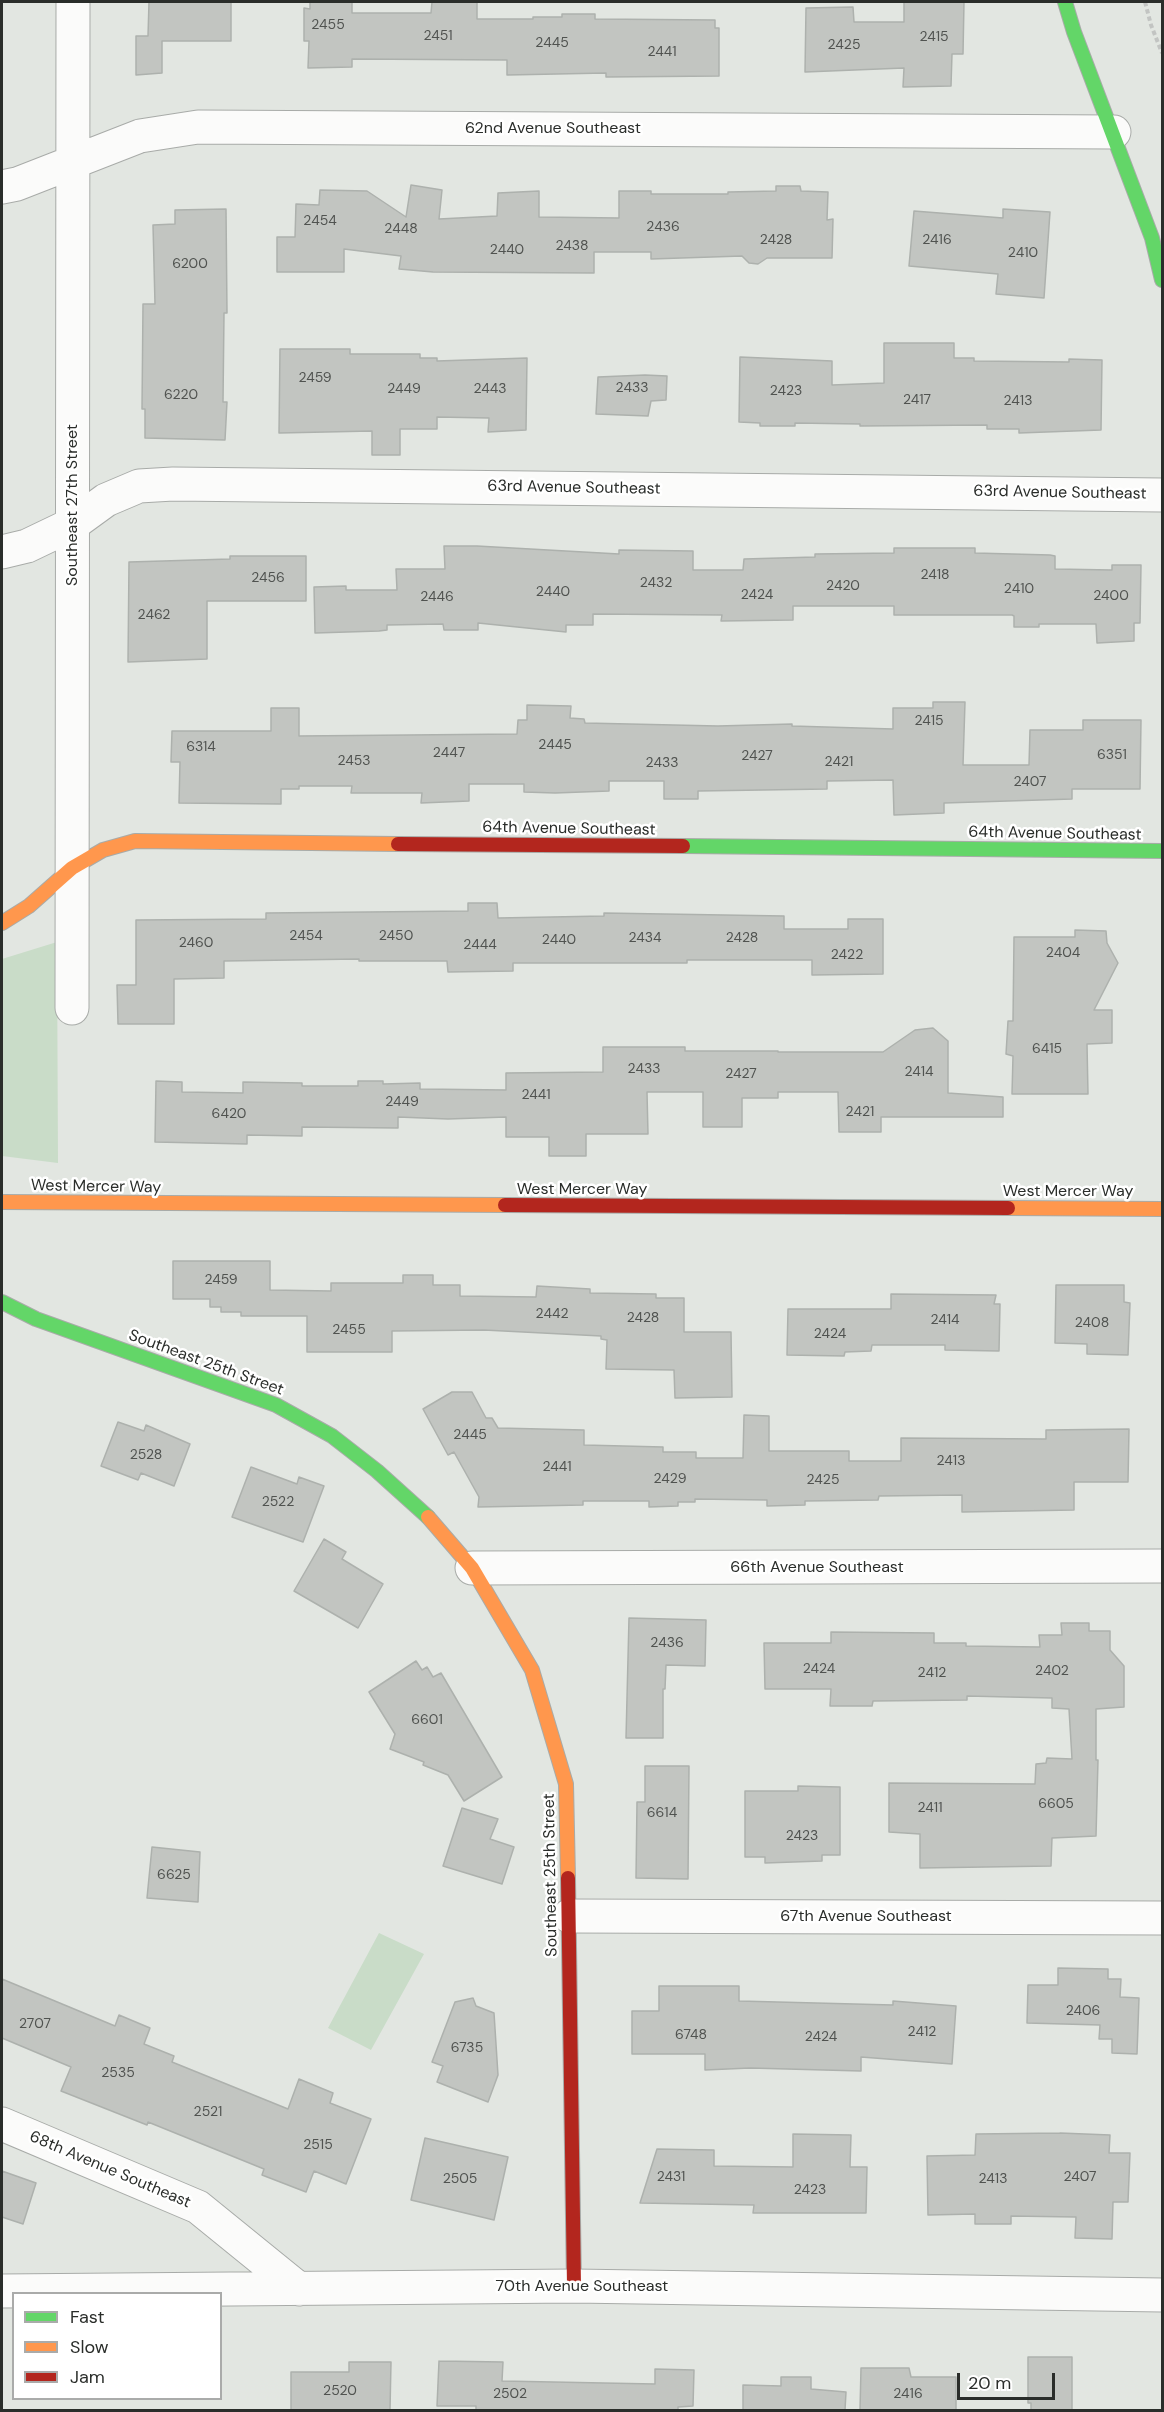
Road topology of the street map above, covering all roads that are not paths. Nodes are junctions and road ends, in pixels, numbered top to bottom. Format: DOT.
graph roads {
  1 [pos="73,2"];
  2 [pos="1065,2"];
  3 [pos="1114,132"];
  4 [pos="73,161"];
  5 [pos="2,187"];
  6 [pos="1162,280"];
  7 [pos="1162,495"];
  8 [pos="73,524"];
  9 [pos="2,552"];
  10 [pos="1162,851"];
  11 [pos="72,868"];
  12 [pos="2,923"];
  13 [pos="72,1008"];
  14 [pos="2,1202"];
  15 [pos="1162,1209"];
  16 [pos="2,1302"];
  17 [pos="1162,1566"];
  18 [pos="472,1568"];
  19 [pos="569,1916"];
  20 [pos="1162,1918"];
  21 [pos="2,2124"];
  22 [pos="574,2286"];
  23 [pos="299,2289"];
  24 [pos="2,2291"];
  25 [pos="1162,2295"];
  1 -- 4 [label="street, Southeast 27th Street"];
  2 -- 3 [label="street"];
  3 -- 4 [label="street, 62nd Avenue Southeast"];
  3 -- 6 [label="street"];
  4 -- 5 [label="street, 62nd Avenue Southeast"];
  4 -- 8 [label="street, Southeast 27th Street"];
  7 -- 8 [label="street, 63rd Avenue Southeast"];
  8 -- 9 [label="street, 63rd Avenue Southeast"];
  8 -- 11 [label="street, Southeast 27th Street"];
  10 -- 11 [label="street, 64th Avenue Southeast"];
  11 -- 12 [label="street, 64th Avenue Southeast"];
  11 -- 13 [label="street, Southeast 27th Street"];
  14 -- 15 [label="street, West Mercer Way"];
  16 -- 18 [label="street, Southeast 25th Street"];
  17 -- 18 [label="street, 66th Avenue Southeast"];
  18 -- 19 [label="street, Southeast 25th Street"];
  19 -- 20 [label="street, 67th Avenue Southeast"];
  19 -- 22 [label="street, Southeast 25th Street"];
  21 -- 23 [label="street, 68th Avenue Southeast"];
  22 -- 23 [label="street, 70th Avenue Southeast"];
  22 -- 25 [label="street, 70th Avenue Southeast"];
  23 -- 24 [label="street, 70th Avenue Southeast"];
}
